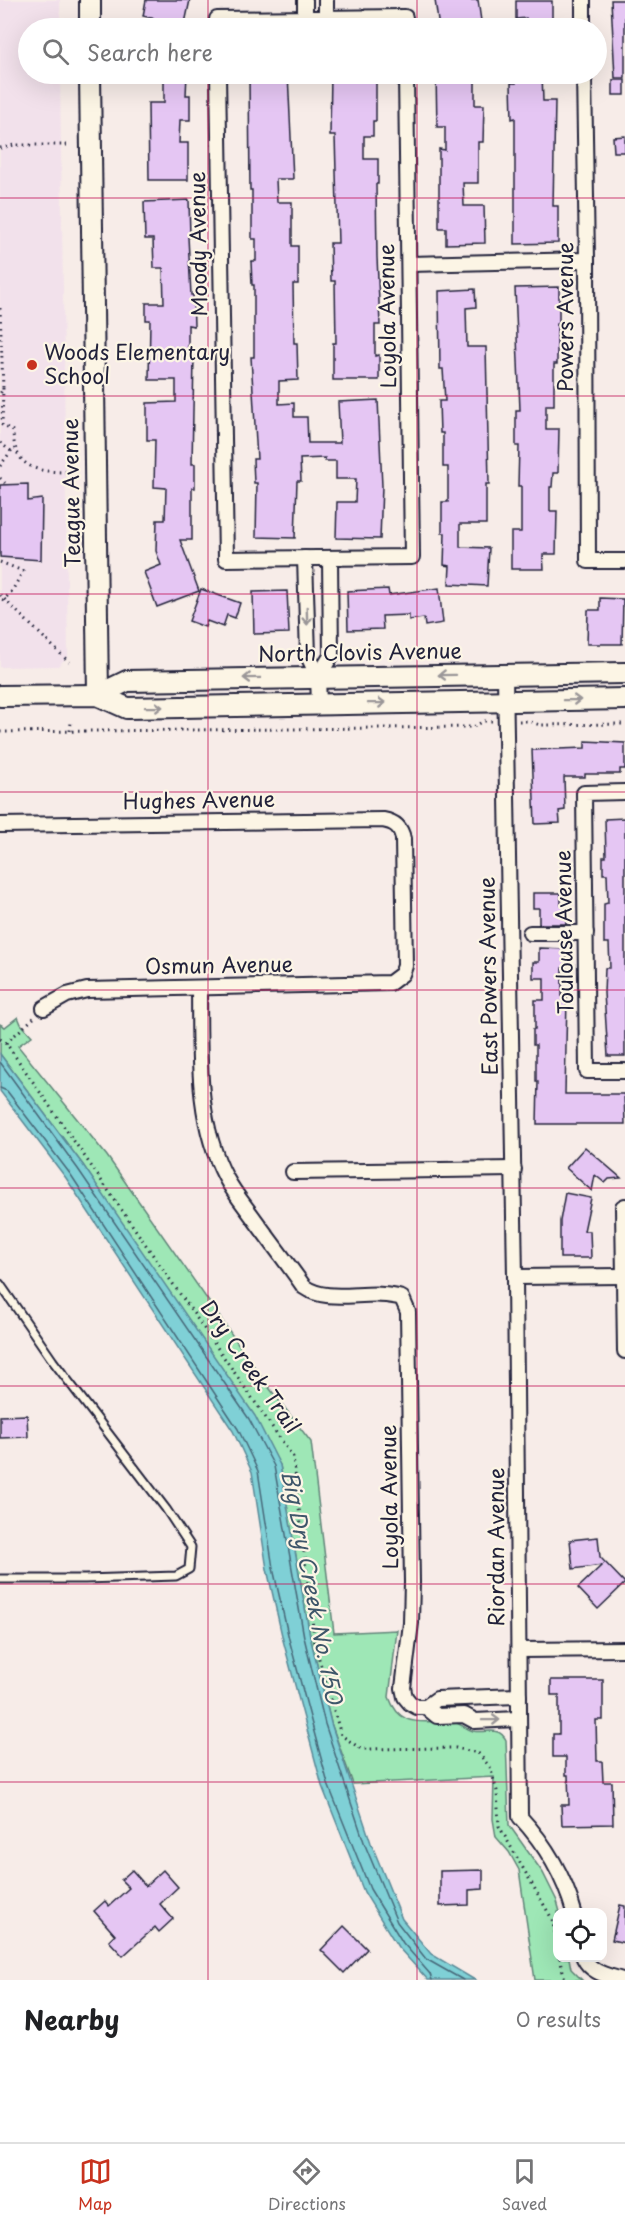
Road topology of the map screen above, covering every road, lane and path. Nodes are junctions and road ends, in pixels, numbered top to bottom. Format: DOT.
graph roads {
  1 [pos="90,0"];
  2 [pos="305,0"];
  3 [pos="326,0"];
  4 [pos="583,0"];
  5 [pos="90,18"];
  6 [pos="305,18"];
  7 [pos="326,18"];
  8 [pos="583,18"];
  9 [pos="90,84"];
  10 [pos="218,84"];
  11 [pos="406,84"];
  12 [pos="584,84"];
  13 [pos="66,145"];
  14 [pos="0,148"];
  15 [pos="587,261"];
  16 [pos="409,264"];
  17 [pos="0,308"];
  18 [pos="3,388"];
  19 [pos="0,394"];
  20 [pos="0,443"];
  21 [pos="14,447"];
  22 [pos="11,452"];
  23 [pos="0,466"];
  24 [pos="70,472"];
  25 [pos="0,478"];
  26 [pos="5,483"];
  27 [pos="305,558"];
  28 [pos="330,558"];
  29 [pos="625,561"];
  30 [pos="0,562"];
  31 [pos="0,595"];
  32 [pos="5,600"];
  33 [pos="0,604"];
  34 [pos="69,662"];
  35 [pos="625,673"];
  36 [pos="505,675"];
  37 [pos="318,677"];
  38 [pos="98,695"];
  39 [pos="0,696"];
  40 [pos="625,699"];
  41 [pos="506,701"];
  42 [pos="319,704"];
  43 [pos="484,721"];
  44 [pos="527,721"];
  45 [pos="71,722"];
  46 [pos="127,722"];
  47 [pos="625,724"];
  48 [pos="70,731"];
  49 [pos="0,732"];
  50 [pos="127,732"];
  51 [pos="625,792"];
  52 [pos="0,825"];
  53 [pos="530,933"];
  54 [pos="586,933"];
  55 [pos="510,934"];
  56 [pos="397,979"];
  57 [pos="199,988"];
  58 [pos="44,1008"];
  59 [pos="0,1039"];
  60 [pos="6,1043"];
  61 [pos="625,1071"];
  62 [pos="514,1169"];
  63 [pos="293,1172"];
  64 [pos="624,1206"];
  65 [pos="624,1276"];
  66 [pos="515,1277"];
  67 [pos="0,1284"];
  68 [pos="625,1345"];
  69 [pos="625,1351"];
  70 [pos="0,1579"];
  71 [pos="625,1649"];
  72 [pos="519,1650"];
  73 [pos="519,1696"];
  74 [pos="464,1698"];
  75 [pos="426,1707"];
  76 [pos="464,1715"];
  77 [pos="519,1719"];
  78 [pos="573,1908"];
  79 [pos="553,1924"];
  80 [pos="561,1962"];
  81 [pos="586,1962"];
  82 [pos="565,1980"];
  83 [pos="622,1980"];
  1 -- 5 [label="main road"];
  2 -- 6 [label="street"];
  3 -- 7 [label="street"];
  4 -- 8 [label="street"];
  6 -- 7 [label="street"];
  9 -- 38 [label="main road, Teague Avenue"];
  10 -- 27 [label="street, Moody Avenue"];
  11 -- 16 [label="street, Loyola Avenue"];
  12 -- 15 [label="street, Powers Avenue"];
  13 -- 14 [label="path"];
  15 -- 16 [label="street"];
  15 -- 29 [label="street, Powers Avenue"];
  16 -- 28 [label="street, Loyola Avenue"];
  17 -- 18 [label="path"];
  18 -- 19 [label="path"];
  18 -- 21 [label="path"];
  20 -- 22 [label="path"];
  21 -- 22 [label="path"];
  21 -- 24 [label="path"];
  22 -- 23 [label="path"];
  25 -- 26 [label="path"];
  27 -- 28 [label="street"];
  27 -- 37 [label="street, one-way"];
  28 -- 37 [label="street"];
  30 -- 32 [label="path"];
  31 -- 32 [label="path"];
  32 -- 33 [label="path"];
  32 -- 34 [label="path"];
  35 -- 36 [label="main road, North Clovis Avenue"];
  36 -- 37 [label="main road, North Clovis Avenue, one-way"];
  36 -- 41 [label="street, East Powers Avenue"];
  37 -- 38 [label="main road, North Clovis Avenue, one-way"];
  37 -- 42 [label="street"];
  38 -- 39 [label="main road, North Clovis Avenue"];
  38 -- 42 [label="main road, North Clovis Avenue, one-way"];
  41 -- 40 [label="main road, North Clovis Avenue, one-way"];
  42 -- 41 [label="main road, North Clovis Avenue, one-way"];
  41 -- 55 [label="street, East Powers Avenue"];
  43 -- 50 [label="path"];
  44 -- 47 [label="path"];
  45 -- 48 [label="path"];
  46 -- 50 [label="path"];
  48 -- 49 [label="path"];
  48 -- 50 [label="path"];
  51 -- 54 [label="street, Toulouse Avenue"];
  52 -- 56 [label="street, Hughes Avenue"];
  53 -- 54 [label="street"];
  53 -- 55 [label="lane"];
  54 -- 61 [label="street, Toulouse Avenue"];
  55 -- 62 [label="street, East Powers Avenue"];
  56 -- 57 [label="street, Osmun Avenue"];
  57 -- 58 [label="street, Osmun Avenue"];
  57 -- 75 [label="street, Loyola Avenue"];
  58 -- 60 [label="path"];
  59 -- 60 [label="path, Dry Creek Trail"];
  60 -- 79 [label="path, Dry Creek Trail"];
  62 -- 63 [label="street"];
  62 -- 66 [label="street, East Powers Avenue"];
  64 -- 65 [label="street"];
  65 -- 66 [label="street"];
  65 -- 68 [label="street"];
  66 -- 72 [label="street, Riordan Avenue"];
  67 -- 70 [label="lane"];
  68 -- 69 [label="street"];
  71 -- 72 [label="street"];
  72 -- 73 [label="street, Riordan Avenue"];
  73 -- 74 [label="street"];
  73 -- 77 [label="street, Riordan Avenue"];
  74 -- 75 [label="street"];
  74 -- 76 [label="street"];
  75 -- 76 [label="street"];
  76 -- 77 [label="street, one-way"];
  77 -- 78 [label="street, Riordan Avenue"];
  80 -- 82 [label="path"];
  81 -- 83 [label="street"];
}
